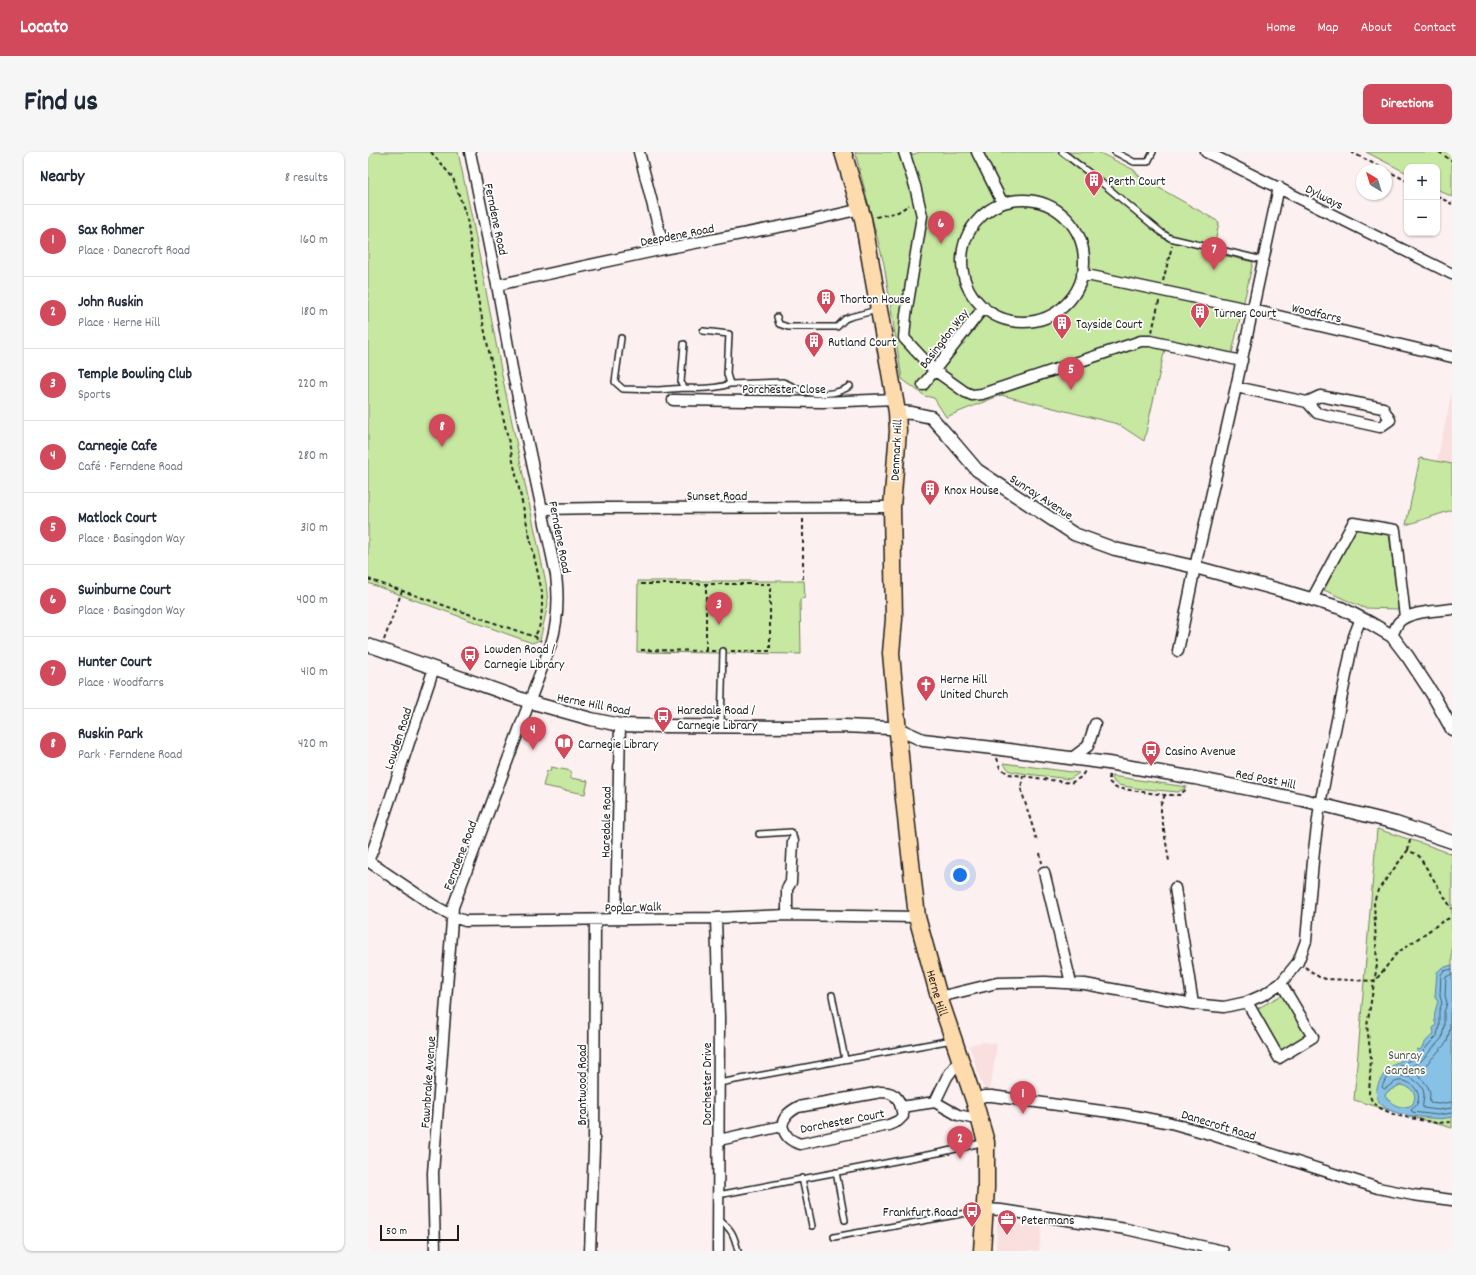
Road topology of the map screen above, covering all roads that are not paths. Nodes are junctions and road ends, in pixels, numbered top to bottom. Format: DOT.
graph roads {
  1 [pos="470,152"];
  2 [pos="639,152"];
  3 [pos="843,152"];
  4 [pos="904,152"];
  5 [pos="977,152"];
  6 [pos="1062,152"];
  7 [pos="1115,152"];
  8 [pos="1153,152"];
  9 [pos="1206,152"];
  10 [pos="1279,187"];
  11 [pos="1002,202"];
  12 [pos="868,213"];
  13 [pos="664,249"];
  14 [pos="1263,260"];
  15 [pos="1082,274"];
  16 [pos="1452,274"];
  17 [pos="498,285"];
  18 [pos="984,307"];
  19 [pos="880,310"];
  20 [pos="1253,310"];
  21 [pos="777,317"];
  22 [pos="703,331"];
  23 [pos="621,338"];
  24 [pos="684,344"];
  25 [pos="1452,357"];
  26 [pos="1242,361"];
  27 [pos="934,370"];
  28 [pos="730,384"];
  29 [pos="923,385"];
  30 [pos="850,386"];
  31 [pos="685,388"];
  32 [pos="1236,388"];
  33 [pos="673,400"];
  34 [pos="1306,402"];
  35 [pos="896,405"];
  36 [pos="892,507"];
  37 [pos="543,509"];
  38 [pos="1195,567"];
  39 [pos="1312,599"];
  40 [pos="1452,609"];
  41 [pos="1405,617"];
  42 [pos="1361,618"];
  43 [pos="1392,636"];
  44 [pos="368,645"];
  45 [pos="723,651"];
  46 [pos="1178,651"];
  47 [pos="434,668"];
  48 [pos="530,702"];
  49 [pos="620,724"];
  50 [pos="1095,724"];
  51 [pos="721,726"];
  52 [pos="898,729"];
  53 [pos="1452,729"];
  54 [pos="1072,758"];
  55 [pos="1320,804"];
  56 [pos="759,834"];
  57 [pos="793,841"];
  58 [pos="1452,842"];
  59 [pos="368,861"];
  60 [pos="1044,872"];
  61 [pos="1175,888"];
  62 [pos="787,915"];
  63 [pos="453,916"];
  64 [pos="916,917"];
  65 [pos="716,918"];
  66 [pos="616,919"];
  67 [pos="595,920"];
  68 [pos="1071,983"];
  69 [pos="1281,983"];
  70 [pos="832,995"];
  71 [pos="939,997"];
  72 [pos="1247,1002"];
  73 [pos="1193,1004"];
  74 [pos="954,1040"];
  75 [pos="845,1059"];
  76 [pos="960,1059"];
  77 [pos="719,1083"];
  78 [pos="974,1100"];
  79 [pos="935,1102"];
  80 [pos="901,1107"];
  81 [pos="980,1120"];
  82 [pos="782,1126"];
  83 [pos="719,1140"];
  84 [pos="986,1142"];
  85 [pos="836,1172"];
  86 [pos="802,1178"];
  87 [pos="718,1195"];
  88 [pos="1452,1200"];
  89 [pos="984,1209"];
  90 [pos="718,1219"];
  91 [pos="845,1220"];
  92 [pos="812,1226"];
  93 [pos="834,1237"];
  94 [pos="435,1251"];
  95 [pos="590,1251"];
  96 [pos="718,1251"];
  97 [pos="738,1251"];
  98 [pos="982,1251"];
  99 [pos="1223,1251"];
  1 -- 17 [label="street, Ferndene Road"];
  2 -- 13 [label="street"];
  3 -- 12 [label="main road, Denmark Hill"];
  4 -- 27 [label="street"];
  5 -- 11 [label="street"];
  6 -- 14 [label="lane"];
  7 -- 8 [label="lane"];
  9 -- 10 [label="street, Dylways"];
  10 -- 14 [label="street"];
  10 -- 16 [label="street, Dylways"];
  11 -- 15 [label="street, Basingdon Way"];
  11 -- 18 [label="street, Basingdon Way"];
  12 -- 13 [label="street, Deepdene Road"];
  12 -- 19 [label="main road, Denmark Hill"];
  13 -- 17 [label="street, Deepdene Road"];
  14 -- 20 [label="street"];
  15 -- 18 [label="street, Basingdon Way"];
  15 -- 20 [label="street, Woodfarrs"];
  17 -- 37 [label="street, Ferndene Road"];
  18 -- 27 [label="street, Basingdon Way"];
  19 -- 21 [label="lane"];
  19 -- 35 [label="main road, Denmark Hill"];
  20 -- 25 [label="street, Woodfarrs"];
  20 -- 26 [label="street"];
  22 -- 28 [label="lane"];
  23 -- 31 [label="lane"];
  24 -- 31 [label="lane"];
  26 -- 27 [label="street"];
  26 -- 32 [label="street"];
  27 -- 29 [label="street, Basingdon Way"];
  28 -- 30 [label="lane"];
  28 -- 31 [label="lane"];
  32 -- 34 [label="street"];
  32 -- 38 [label="street"];
  33 -- 35 [label="street, Porchester Close"];
  34 -- 34 [label="street"];
  35 -- 36 [label="main road, Denmark Hill"];
  35 -- 38 [label="street, Sunray Avenue"];
  36 -- 37 [label="street, Sunset Road"];
  36 -- 52 [label="main road, Denmark Hill"];
  37 -- 48 [label="street, Ferndene Road"];
  38 -- 39 [label="street, Sunray Avenue"];
  38 -- 46 [label="street"];
  39 -- 41 [label="street"];
  39 -- 42 [label="street, Sunray Avenue"];
  40 -- 41 [label="street"];
  41 -- 43 [label="street"];
  42 -- 43 [label="street, Sunray Avenue"];
  42 -- 55 [label="street"];
  43 -- 53 [label="street, Sunray Avenue"];
  44 -- 47 [label="street, Herne Hill Road"];
  45 -- 51 [label="lane"];
  47 -- 48 [label="street, Herne Hill Road"];
  47 -- 59 [label="street, Lowden Road"];
  48 -- 49 [label="street, Herne Hill Road"];
  48 -- 63 [label="street, Ferndene Road"];
  49 -- 51 [label="street, Herne Hill Road"];
  49 -- 66 [label="street, Haredale Road"];
  50 -- 54 [label="street"];
  51 -- 52 [label="street, Herne Hill Road"];
  52 -- 54 [label="street, Red Post Hill"];
  52 -- 64 [label="main road, Herne Hill"];
  54 -- 55 [label="street, Red Post Hill"];
  55 -- 58 [label="street, Red Post Hill"];
  55 -- 69 [label="street"];
  56 -- 57 [label="lane"];
  57 -- 62 [label="street"];
  59 -- 63 [label="street, Poplar Walk"];
  60 -- 68 [label="street"];
  61 -- 73 [label="street"];
  62 -- 64 [label="street, Poplar Walk"];
  62 -- 65 [label="street, Poplar Walk"];
  63 -- 67 [label="street, Poplar Walk"];
  63 -- 94 [label="street, Fawnbrake Avenue"];
  64 -- 71 [label="main road, Herne Hill"];
  65 -- 66 [label="street, Poplar Walk"];
  65 -- 77 [label="street, Dorchester Drive"];
  66 -- 67 [label="street, Poplar Walk"];
  67 -- 95 [label="street, Brantwood Road"];
  68 -- 71 [label="street"];
  68 -- 73 [label="street"];
  69 -- 72 [label="street"];
  69 -- 72 [label="street"];
  70 -- 75 [label="lane"];
  71 -- 74 [label="main road, Herne Hill"];
  72 -- 73 [label="street"];
  74 -- 75 [label="lane"];
  74 -- 76 [label="main road, Herne Hill"];
  75 -- 77 [label="lane"];
  76 -- 78 [label="main road, Herne Hill"];
  76 -- 79 [label="street"];
  77 -- 83 [label="street, Dorchester Drive"];
  78 -- 81 [label="main road, Herne Hill"];
  78 -- 88 [label="street, Danecroft Road"];
  79 -- 80 [label="street, Dorchester Court"];
  79 -- 81 [label="street"];
  80 -- 82 [label="street, Dorchester Court"];
  80 -- 82 [label="street, Dorchester Court"];
  81 -- 84 [label="main road, Herne Hill"];
  82 -- 83 [label="street, Dorchester Court"];
  83 -- 87 [label="street, Dorchester Drive"];
  84 -- 85 [label="lane"];
  84 -- 89 [label="main road, Herne Hill"];
  85 -- 86 [label="lane"];
  85 -- 91 [label="lane"];
  86 -- 87 [label="lane"];
  86 -- 92 [label="lane"];
  87 -- 90 [label="street, Dorchester Drive"];
  89 -- 93 [label="lane"];
  89 -- 98 [label="main road, Herne Hill"];
  89 -- 99 [label="street"];
  90 -- 96 [label="street, Dorchester Drive"];
  90 -- 97 [label="lane"];
}
